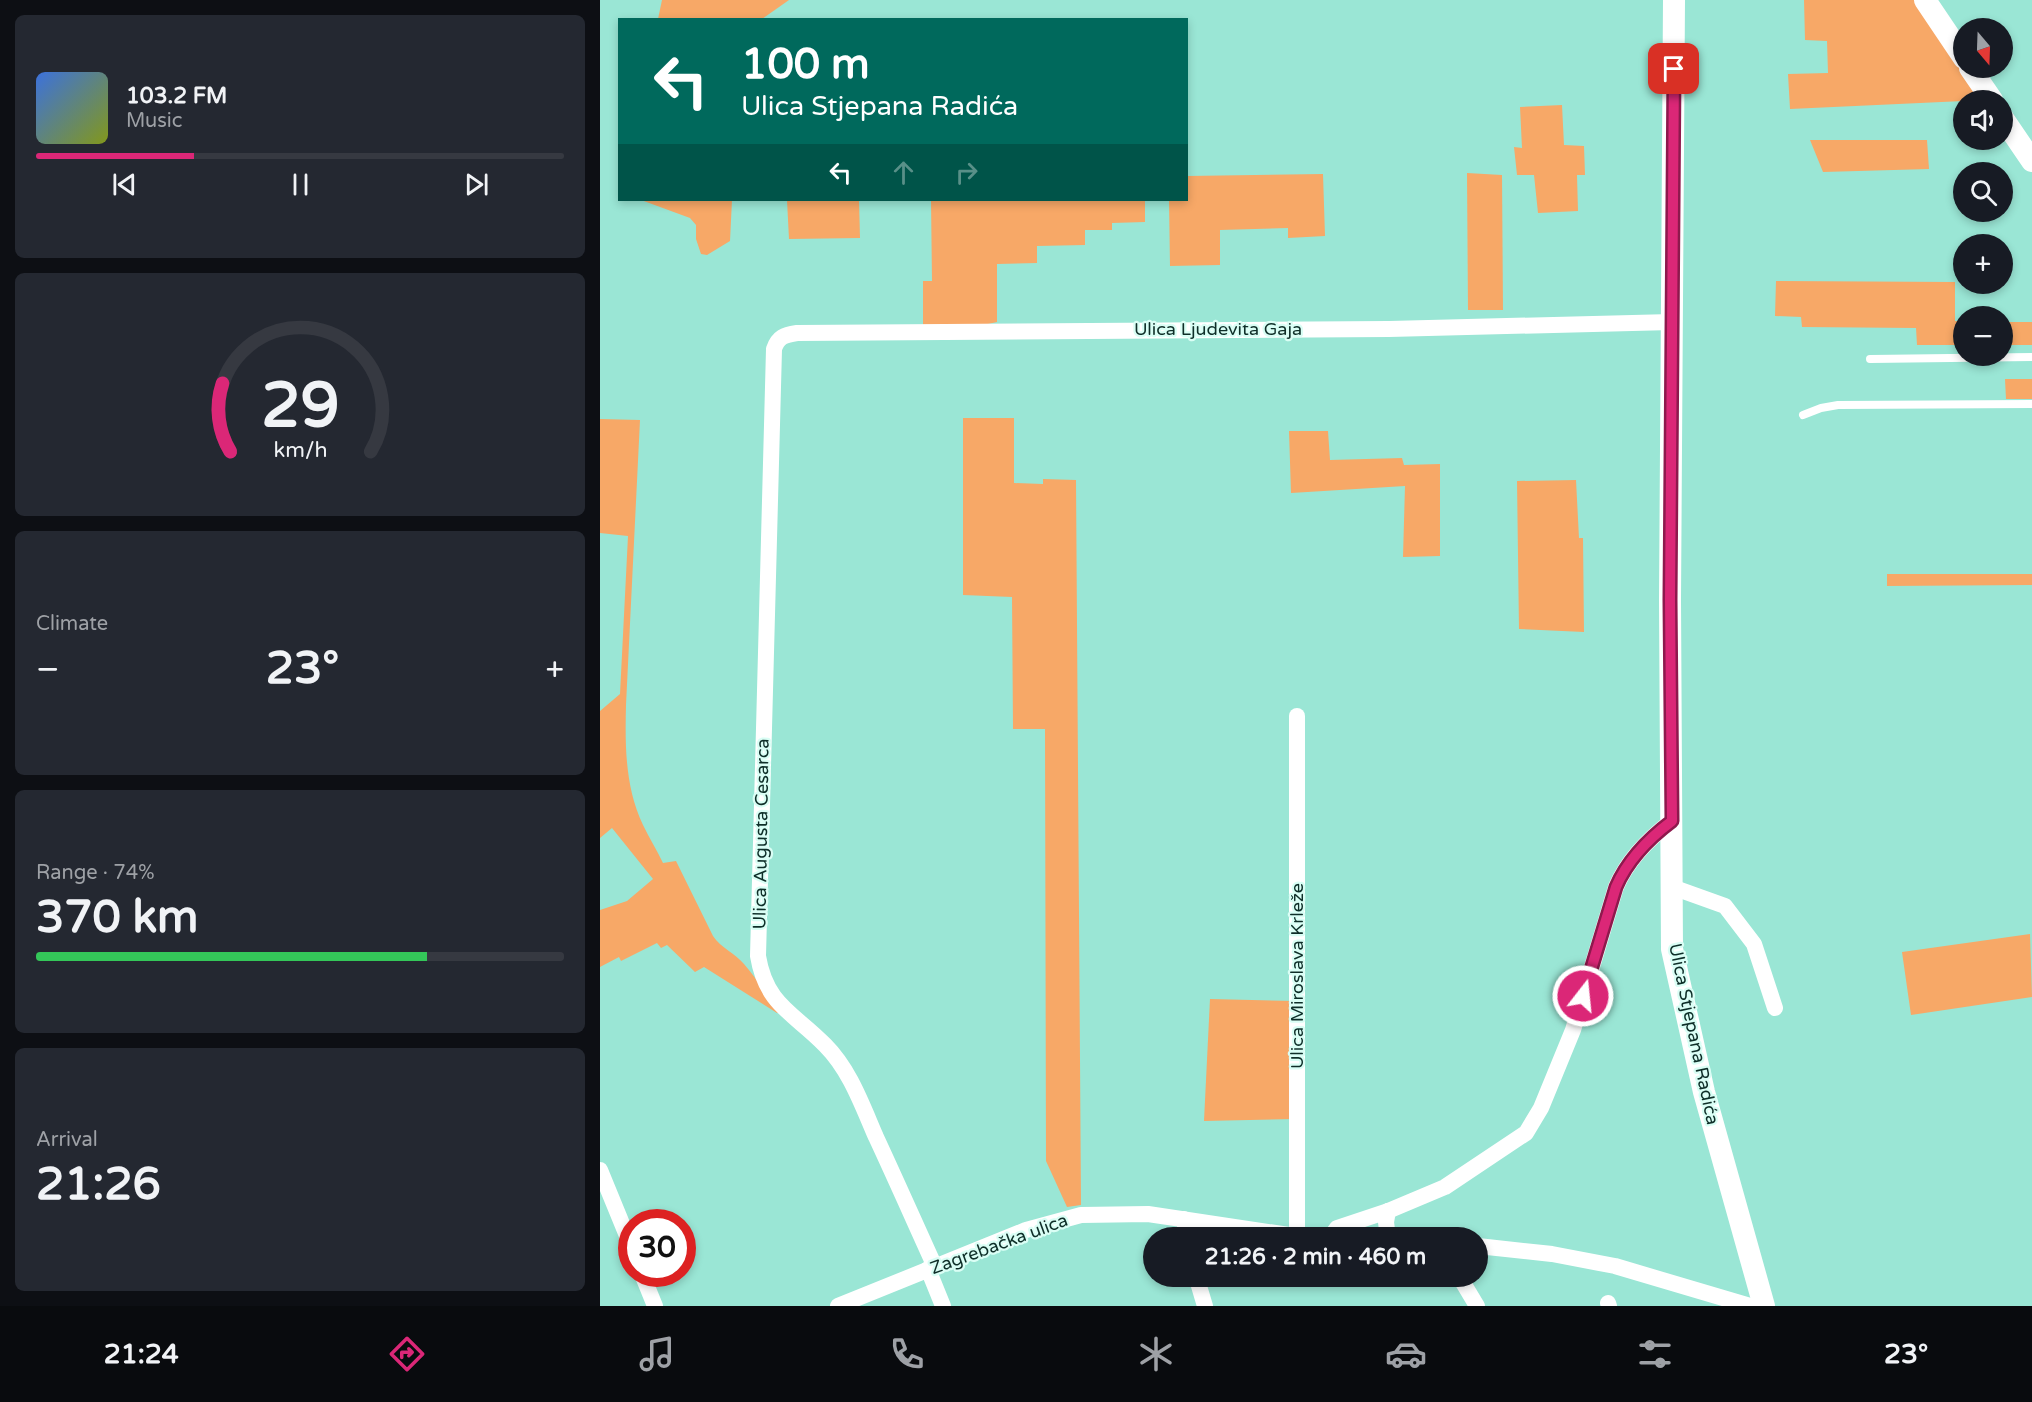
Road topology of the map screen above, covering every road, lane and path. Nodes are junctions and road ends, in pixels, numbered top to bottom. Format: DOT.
graph roads {
  1 [pos="1674,0"];
  2 [pos="1925,0"];
  3 [pos="1953,42"];
  4 [pos="2013,133"];
  5 [pos="2032,161"];
  6 [pos="1672,322"];
  7 [pos="774,349"];
  8 [pos="2032,357"];
  9 [pos="1869,359"];
  10 [pos="2032,404"];
  11 [pos="1803,415"];
  12 [pos="1296,716"];
  13 [pos="1672,821"];
  14 [pos="1672,887"];
  15 [pos="1775,1008"];
  16 [pos="600,1170"];
  17 [pos="1388,1212"];
  18 [pos="618,1214"];
  19 [pos="1184,1219"];
  20 [pos="1185,1227"];
  21 [pos="1237,1227"];
  22 [pos="1303,1227"];
  23 [pos="1340,1227"];
  24 [pos="1387,1227"];
  25 [pos="1488,1247"];
  26 [pos="932,1268"];
  27 [pos="647,1287"];
  28 [pos="1199,1287"];
  29 [pos="1466,1287"];
  30 [pos="655,1306"];
  31 [pos="838,1306"];
  32 [pos="943,1306"];
  33 [pos="1205,1306"];
  34 [pos="1477,1306"];
  35 [pos="1750,1306"];
  36 [pos="1764,1306"];
  1 -- 6 [label="street, Ulica Stjepana Radića"];
  2 -- 3 [label="street"];
  4 -- 5 [label="street"];
  6 -- 7 [label="street, Ulica Ljudevita Gaja"];
  6 -- 13 [label="street, Ulica Stjepana Radića"];
  7 -- 26 [label="street, Ulica Augusta Cesarca"];
  8 -- 9 [label="lane"];
  10 -- 11 [label="lane"];
  12 -- 22 [label="street, Ulica Miroslava Krleže"];
  13 -- 14 [label="street, Ulica Stjepana Radića"];
  13 -- 17 [label="street"];
  14 -- 15 [label="street"];
  14 -- 36 [label="street, Ulica Stjepana Radića"];
  16 -- 18 [label="street"];
  17 -- 23 [label="street"];
  17 -- 24 [label="street"];
  19 -- 20 [label="street"];
  19 -- 21 [label="street, Zagrebačka ulica"];
  19 -- 26 [label="street, Zagrebačka ulica"];
  25 -- 35 [label="street"];
  26 -- 31 [label="street, Zagrebačka ulica"];
  26 -- 32 [label="street, Ulica Augusta Cesarca"];
  27 -- 30 [label="street"];
  28 -- 33 [label="street"];
  29 -- 34 [label="street"];
}
